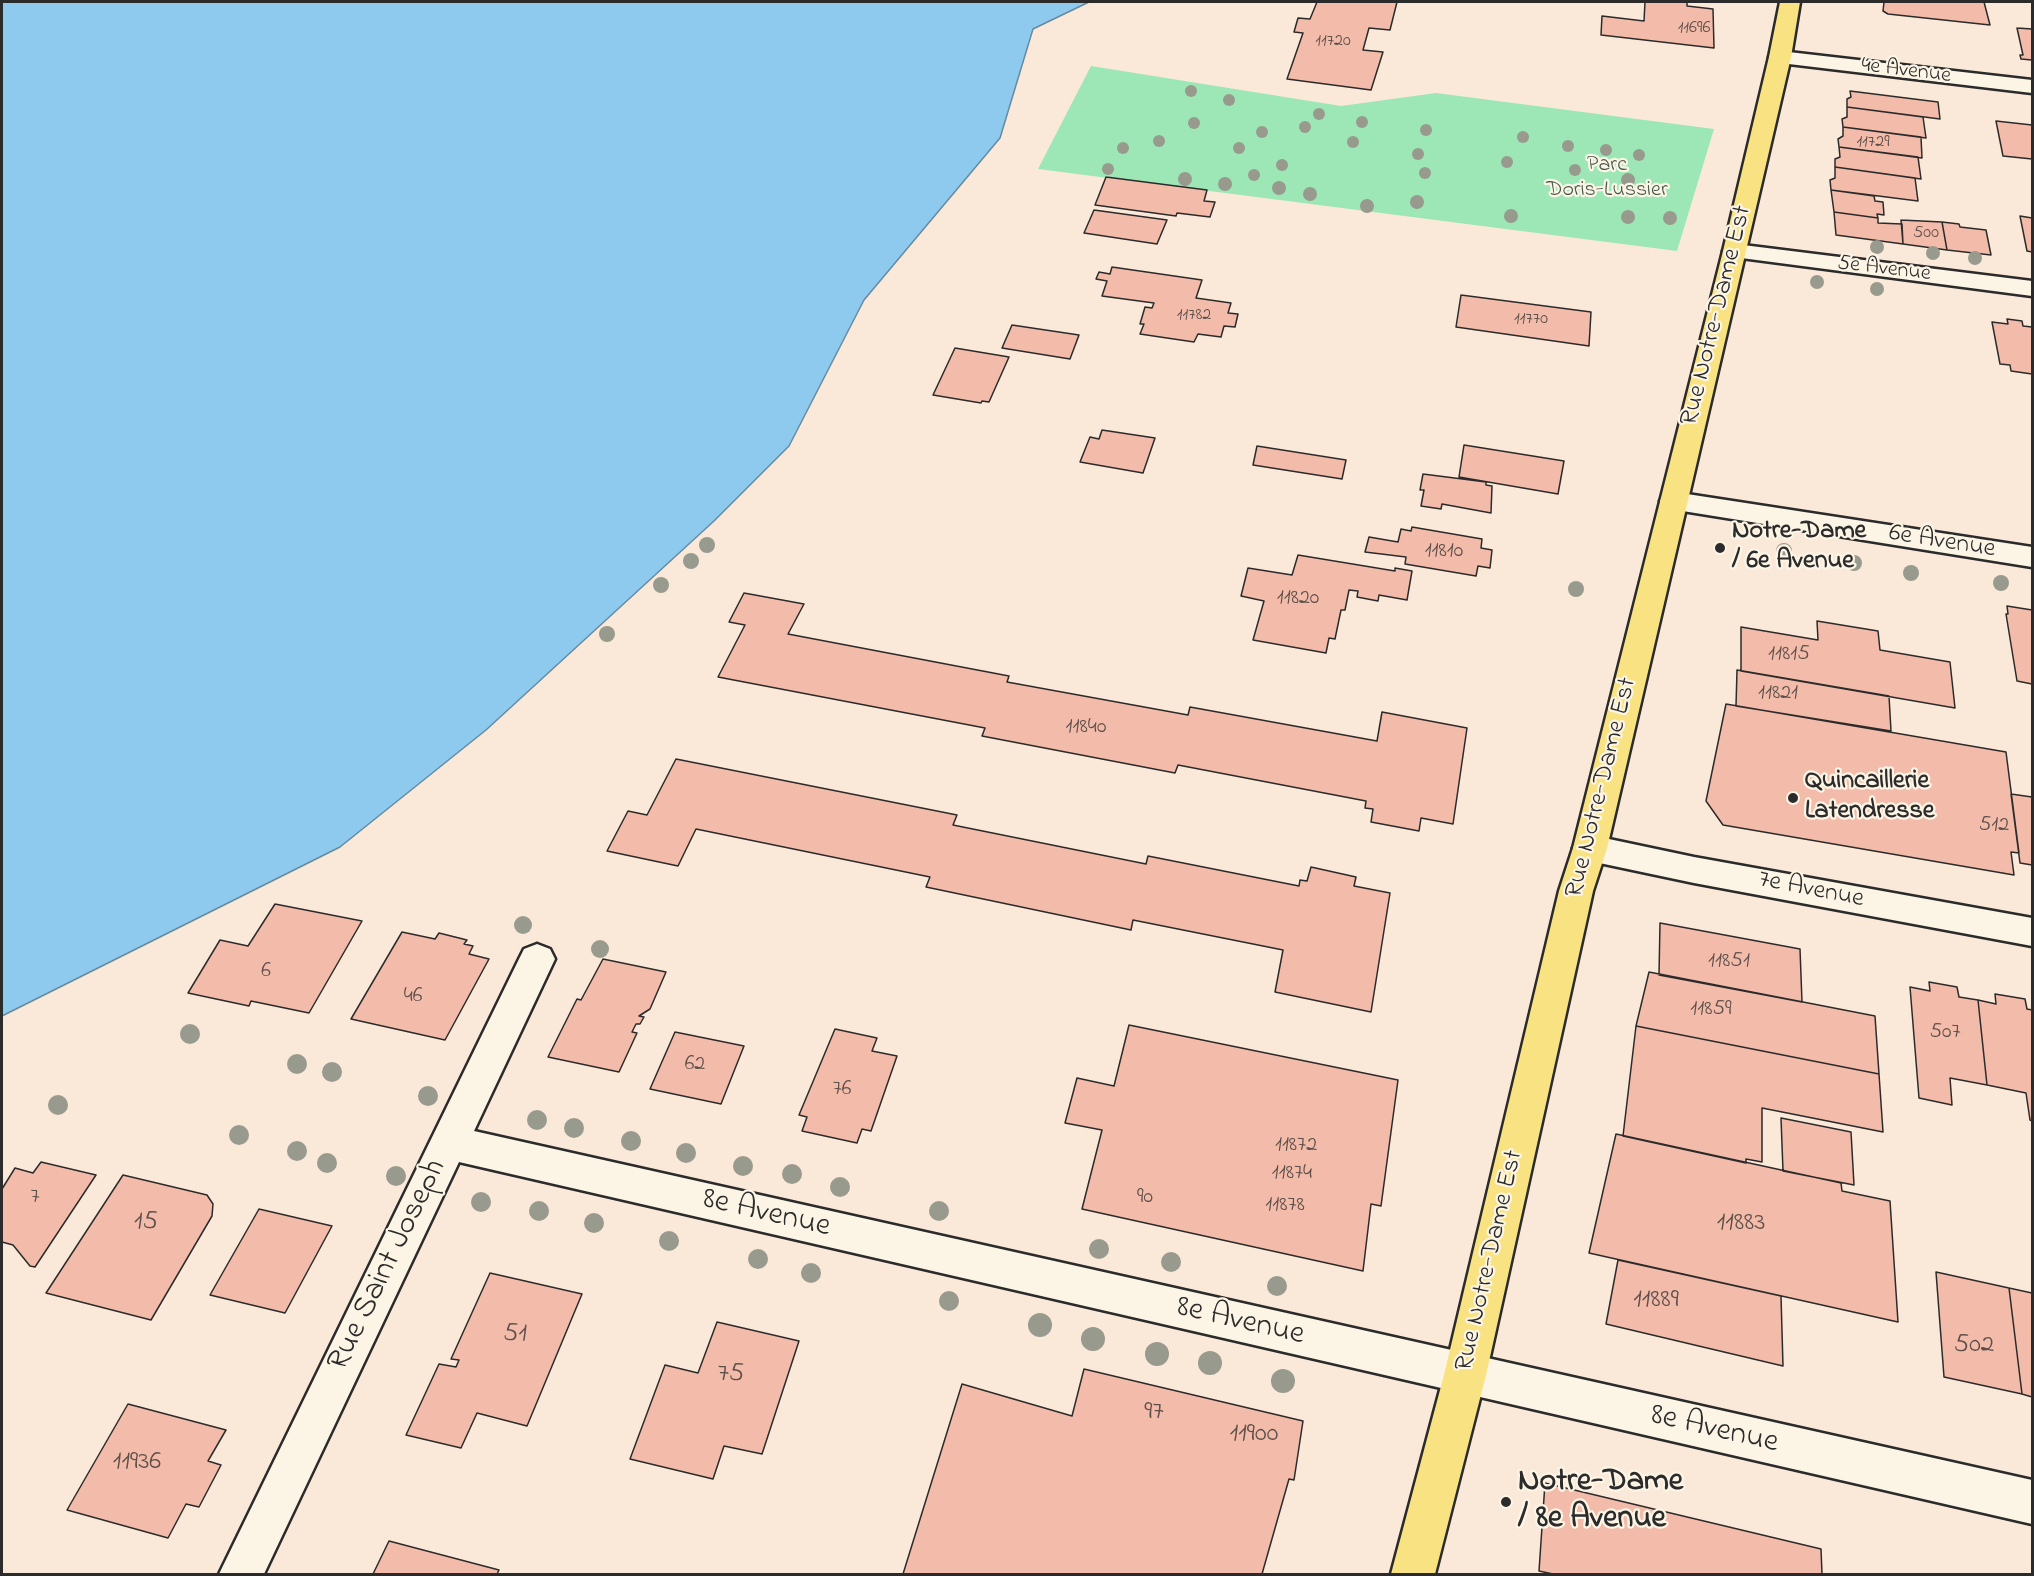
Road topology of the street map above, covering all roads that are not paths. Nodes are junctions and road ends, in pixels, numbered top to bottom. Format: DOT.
graph roads {
  1 [pos="1790,2"];
  2 [pos="1780,57"];
  3 [pos="2032,87"];
  4 [pos="1735,251"];
  5 [pos="2032,289"];
  6 [pos="1674,501"];
  7 [pos="2032,557"];
  8 [pos="1590,848"];
  9 [pos="2032,933"];
  10 [pos="537,959"];
  11 [pos="448,1142"];
  12 [pos="1464,1375"];
  13 [pos="2032,1502"];
  14 [pos="241,1575"];
  15 [pos="1413,1575"];
  1 -- 2 [label="main road, Rue Notre-Dame Est"];
  2 -- 3 [label="street, 4e Avenue"];
  2 -- 4 [label="main road, Rue Notre-Dame Est"];
  4 -- 5 [label="street, 5e Avenue"];
  4 -- 6 [label="main road, Rue Notre-Dame Est"];
  6 -- 7 [label="street, 6e Avenue"];
  6 -- 8 [label="main road, Rue Notre-Dame Est"];
  8 -- 9 [label="street, 7e Avenue"];
  8 -- 12 [label="main road, Rue Notre-Dame Est"];
  10 -- 11 [label="street, Rue Saint Joseph"];
  11 -- 12 [label="street, 8e Avenue"];
  11 -- 14 [label="street, Rue Saint Joseph"];
  12 -- 13 [label="street, 8e Avenue"];
  12 -- 15 [label="main road, Rue Notre-Dame Est"];
}
